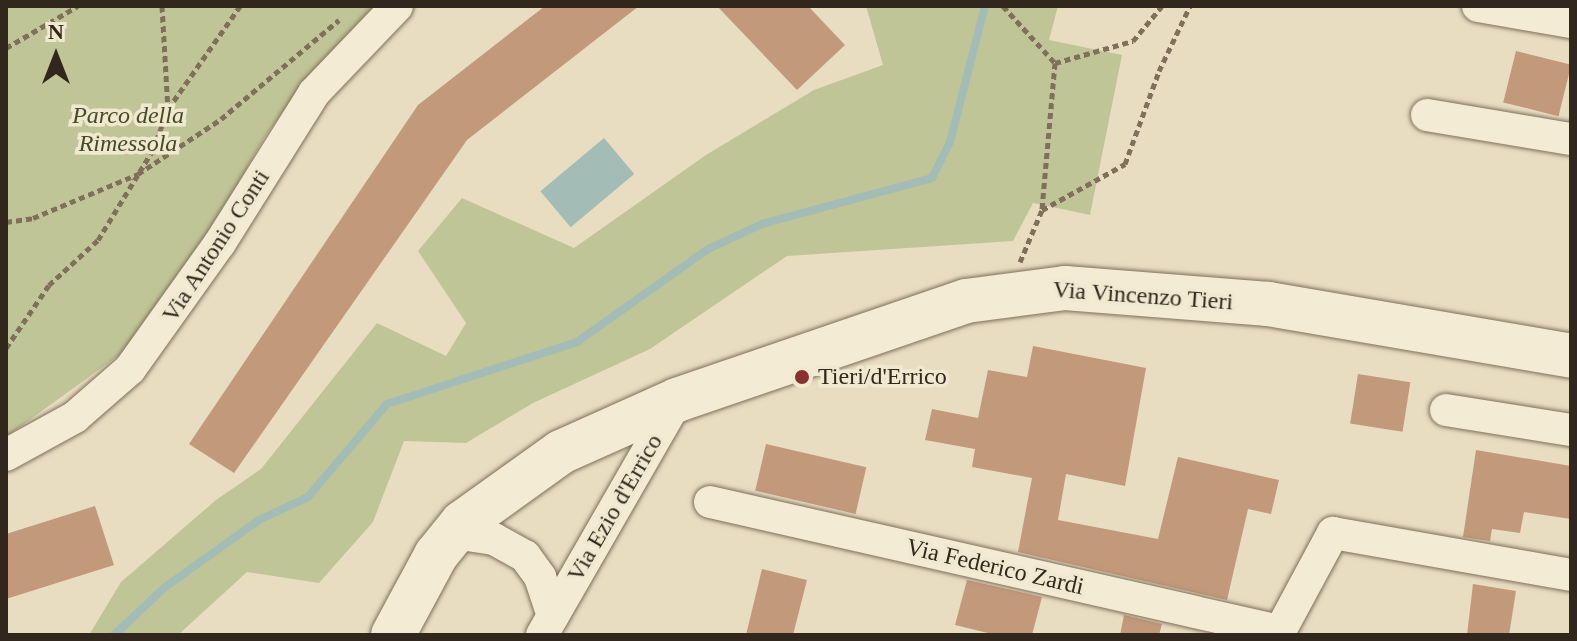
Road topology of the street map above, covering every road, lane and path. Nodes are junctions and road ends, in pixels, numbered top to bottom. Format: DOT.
graph roads {
  1 [pos="78,6"];
  2 [pos="162,6"];
  3 [pos="240,6"];
  4 [pos="397,6"];
  5 [pos="1003,6"];
  6 [pos="1162,6"];
  7 [pos="1190,6"];
  8 [pos="1478,6"];
  9 [pos="345,15"];
  10 [pos="1571,22"];
  11 [pos="6,48"];
  12 [pos="1055,63"];
  13 [pos="168,109"];
  14 [pos="1427,115"];
  15 [pos="1571,139"];
  16 [pos="138,174"];
  17 [pos="1042,210"];
  18 [pos="6,222"];
  19 [pos="1023,290"];
  20 [pos="6,348"];
  21 [pos="1571,356"];
  22 [pos="677,400"];
  23 [pos="1446,410"];
  24 [pos="1571,430"];
  25 [pos="6,455"];
  26 [pos="710,502"];
  27 [pos="454,533"];
  28 [pos="1571,575"];
  29 [pos="547,625"];
  30 [pos="1279,633"];
  31 [pos="393,635"];
  1 -- 11 [label="path"];
  2 -- 13 [label="path"];
  3 -- 13 [label="path"];
  4 -- 25 [label="street, Via Antonio Conti"];
  5 -- 12 [label="path"];
  6 -- 12 [label="path"];
  7 -- 17 [label="path"];
  8 -- 10 [label="street"];
  9 -- 16 [label="path"];
  12 -- 17 [label="path"];
  13 -- 16 [label="path"];
  14 -- 15 [label="street"];
  16 -- 18 [label="path"];
  16 -- 20 [label="path"];
  17 -- 19 [label="path"];
  19 -- 21 [label="street, Via Vincenzo Tieri"];
  19 -- 22 [label="street, Via Vincenzo Tieri"];
  22 -- 27 [label="street, Via Vincenzo Tieri"];
  22 -- 29 [label="street, Via Ezio d'Errico"];
  23 -- 24 [label="street"];
  26 -- 30 [label="street, Via Federico Zardi"];
  27 -- 29 [label="street, Via Ezio d'Errico"];
  27 -- 31 [label="street, Via Vincenzo Tieri"];
  28 -- 30 [label="street"];
}
